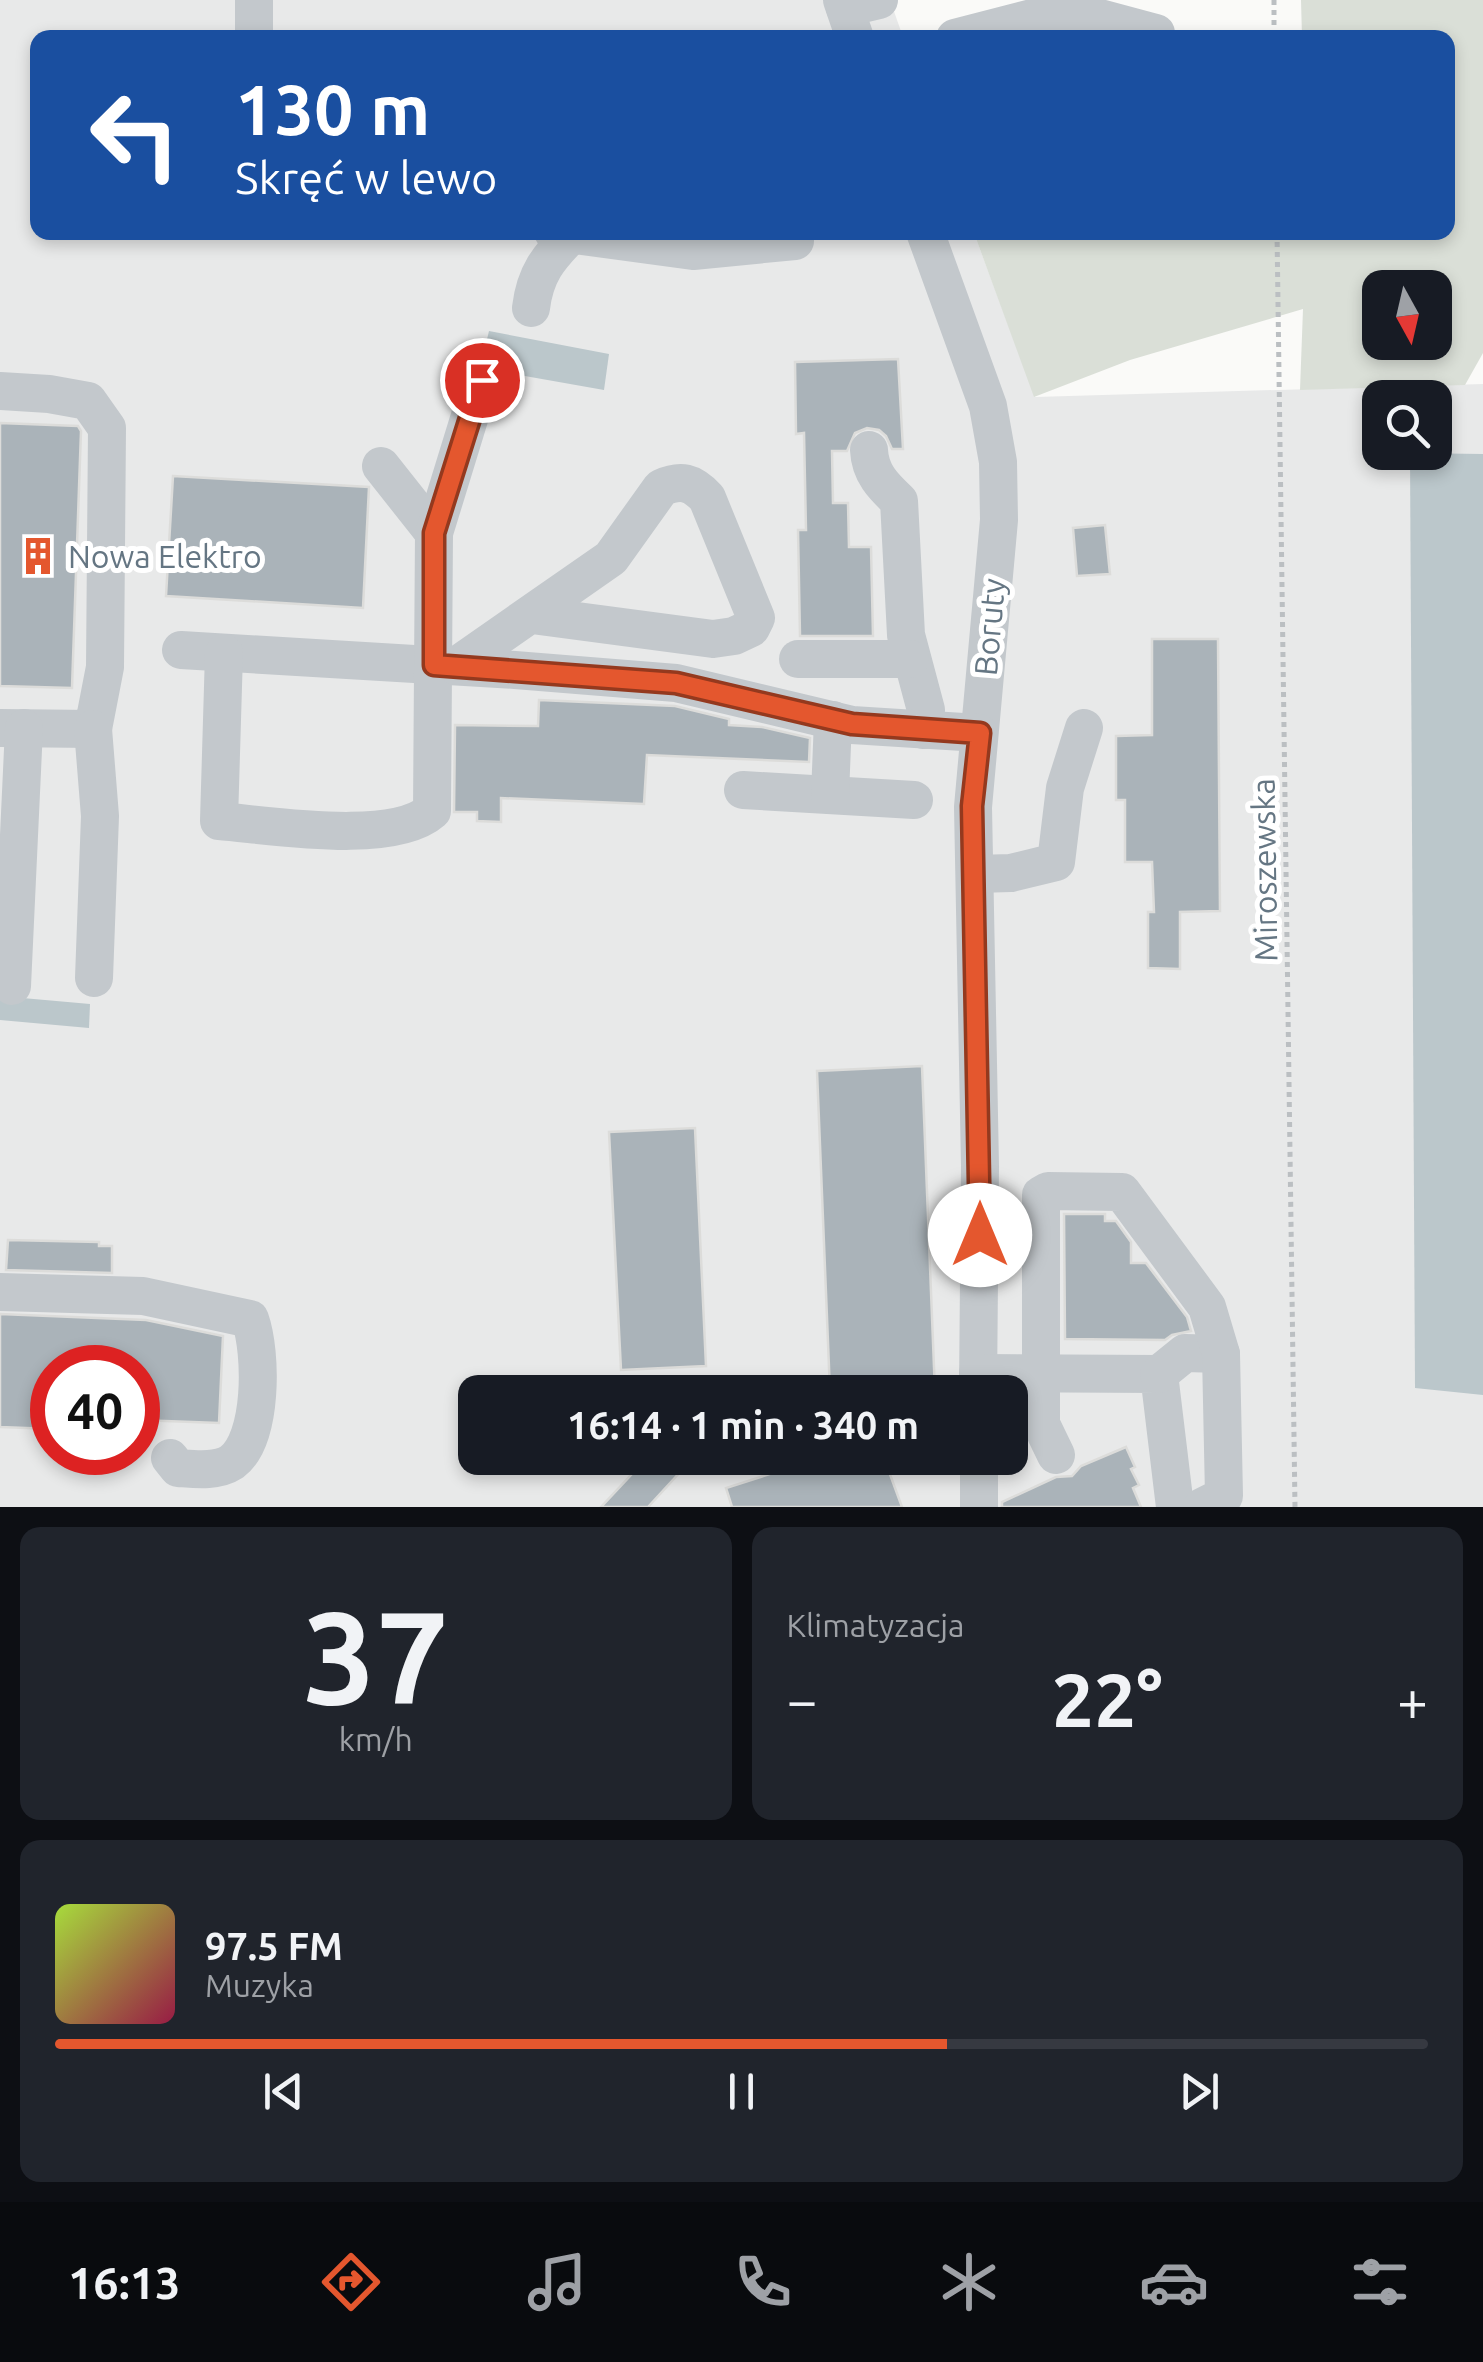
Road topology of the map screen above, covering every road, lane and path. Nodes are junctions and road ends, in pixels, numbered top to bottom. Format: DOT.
graph roads {
  1 [pos="254,0"];
  2 [pos="1274,0"];
  3 [pos="1070,22"];
  4 [pos="254,30"];
  5 [pos="986,30"];
  6 [pos="1133,30"];
  7 [pos="1274,30"];
  8 [pos="559,240"];
  9 [pos="613,240"];
  10 [pos="928,240"];
  11 [pos="1277,240"];
  12 [pos="796,241"];
  13 [pos="531,308"];
  14 [pos="482,380"];
  15 [pos="0,392"];
  16 [pos="869,450"];
  17 [pos="381,466"];
  18 [pos="434,533"];
  19 [pos="532,615"];
  20 [pos="181,650"];
  21 [pos="224,652"];
  22 [pos="798,660"];
  23 [pos="910,660"];
  24 [pos="445,666"];
  25 [pos="833,720"];
  26 [pos="12,728"];
  27 [pos="1084,728"];
  28 [pos="93,729"];
  29 [pos="924,730"];
  30 [pos="980,733"];
  31 [pos="743,790"];
  32 [pos="830,795"];
  33 [pos="914,800"];
  34 [pos="10,822"];
  35 [pos="976,874"];
  36 [pos="94,978"];
  37 [pos="12,986"];
  38 [pos="0,1292"];
  39 [pos="1221,1354"];
  40 [pos="1040,1372"];
  41 [pos="1159,1374"];
  42 [pos="978,1375"];
  43 [pos="1023,1375"];
  44 [pos="1056,1456"];
  45 [pos="170,1458"];
  46 [pos="979,1475"];
  47 [pos="979,1507"];
  48 [pos="1175,1507"];
  49 [pos="1202,1507"];
  50 [pos="1295,1507"];
  1 -- 4 [label="street"];
  2 -- 7 [label="path"];
  3 -- 5 [label="street"];
  3 -- 6 [label="street"];
  8 -- 13 [label="street"];
  9 -- 12 [label="street"];
  10 -- 30 [label="street, Boruty"];
  11 -- 50 [label="path, Miroszewska"];
  14 -- 18 [label="street"];
  15 -- 28 [label="street"];
  16 -- 23 [label="street"];
  17 -- 18 [label="street"];
  18 -- 24 [label="street"];
  19 -- 19 [label="street"];
  19 -- 24 [label="street"];
  20 -- 21 [label="street"];
  21 -- 24 [label="street"];
  21 -- 24 [label="street"];
  22 -- 23 [label="street"];
  23 -- 29 [label="street"];
  24 -- 25 [label="street"];
  25 -- 29 [label="street"];
  25 -- 32 [label="street"];
  26 -- 28 [label="street"];
  26 -- 34 [label="street"];
  27 -- 35 [label="street"];
  28 -- 36 [label="street"];
  29 -- 30 [label="street"];
  30 -- 35 [label="street, Boruty"];
  31 -- 32 [label="street"];
  32 -- 33 [label="street"];
  34 -- 37 [label="street"];
  35 -- 42 [label="street, Boruty"];
  38 -- 45 [label="street"];
  39 -- 40 [label="street"];
  39 -- 41 [label="street"];
  39 -- 49 [label="street"];
  40 -- 41 [label="street"];
  40 -- 43 [label="street"];
  40 -- 44 [label="street"];
  41 -- 48 [label="street"];
  46 -- 47 [label="street"];
}
